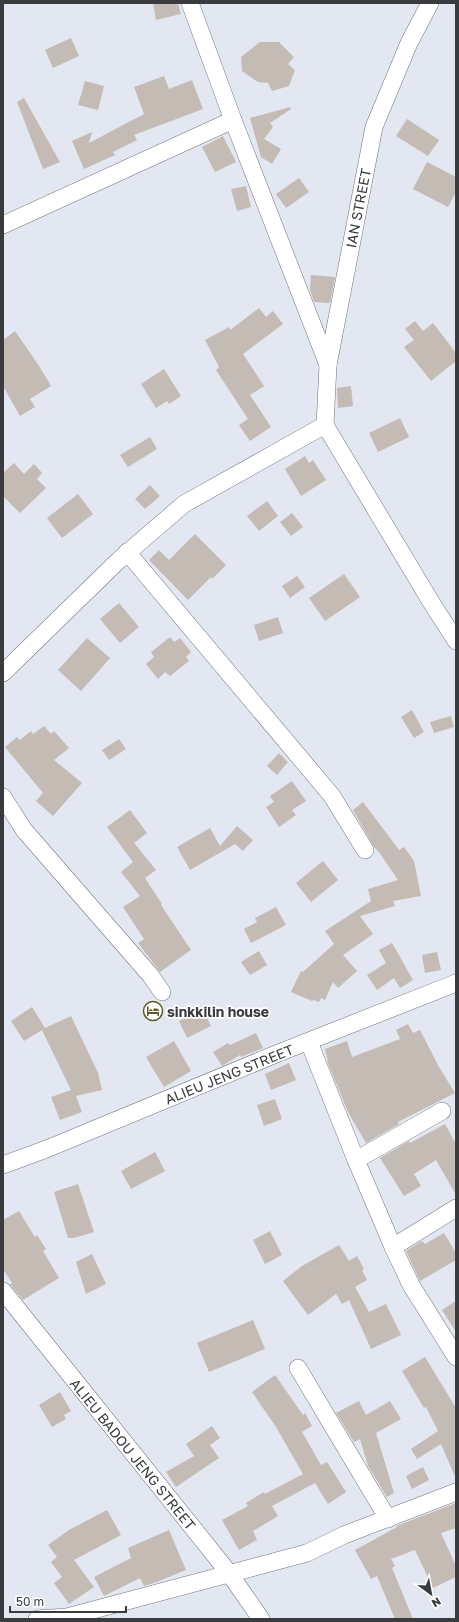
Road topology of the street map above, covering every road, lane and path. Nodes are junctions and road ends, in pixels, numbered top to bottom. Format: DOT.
graph roads {
  1 [pos="190,3"];
  2 [pos="430,3"];
  3 [pos="233,120"];
  4 [pos="3,225"];
  5 [pos="328,365"];
  6 [pos="325,425"];
  7 [pos="127,552"];
  8 [pos="456,640"];
  9 [pos="3,673"];
  10 [pos="3,798"];
  11 [pos="365,850"];
  12 [pos="456,984"];
  13 [pos="162,992"];
  14 [pos="309,1042"];
  15 [pos="442,1111"];
  16 [pos="356,1160"];
  17 [pos="3,1165"];
  18 [pos="456,1208"];
  19 [pos="393,1247"];
  20 [pos="3,1291"];
  21 [pos="456,1356"];
  22 [pos="298,1368"];
  23 [pos="456,1492"];
  24 [pos="388,1520"];
  25 [pos="229,1573"];
  26 [pos="37,1619"];
  27 [pos="261,1619"];
  1 -- 3 [label="street"];
  2 -- 5 [label="street, IAN STREET"];
  3 -- 4 [label="street"];
  3 -- 5 [label="street"];
  5 -- 6 [label="street, IAN STREET"];
  6 -- 7 [label="street"];
  6 -- 8 [label="street"];
  7 -- 9 [label="street"];
  7 -- 11 [label="street"];
  10 -- 13 [label="street"];
  12 -- 14 [label="street, ALIEU JENG STREET"];
  14 -- 16 [label="street"];
  14 -- 17 [label="street, ALIEU JENG STREET"];
  15 -- 16 [label="street"];
  16 -- 19 [label="street"];
  18 -- 19 [label="street"];
  19 -- 21 [label="street"];
  20 -- 25 [label="street, ALIEU BADOU JENG STREET"];
  22 -- 24 [label="street"];
  23 -- 24 [label="street"];
  24 -- 25 [label="street"];
  25 -- 26 [label="street"];
  25 -- 27 [label="street, ALIEU BADOU JENG STREET"];
}
